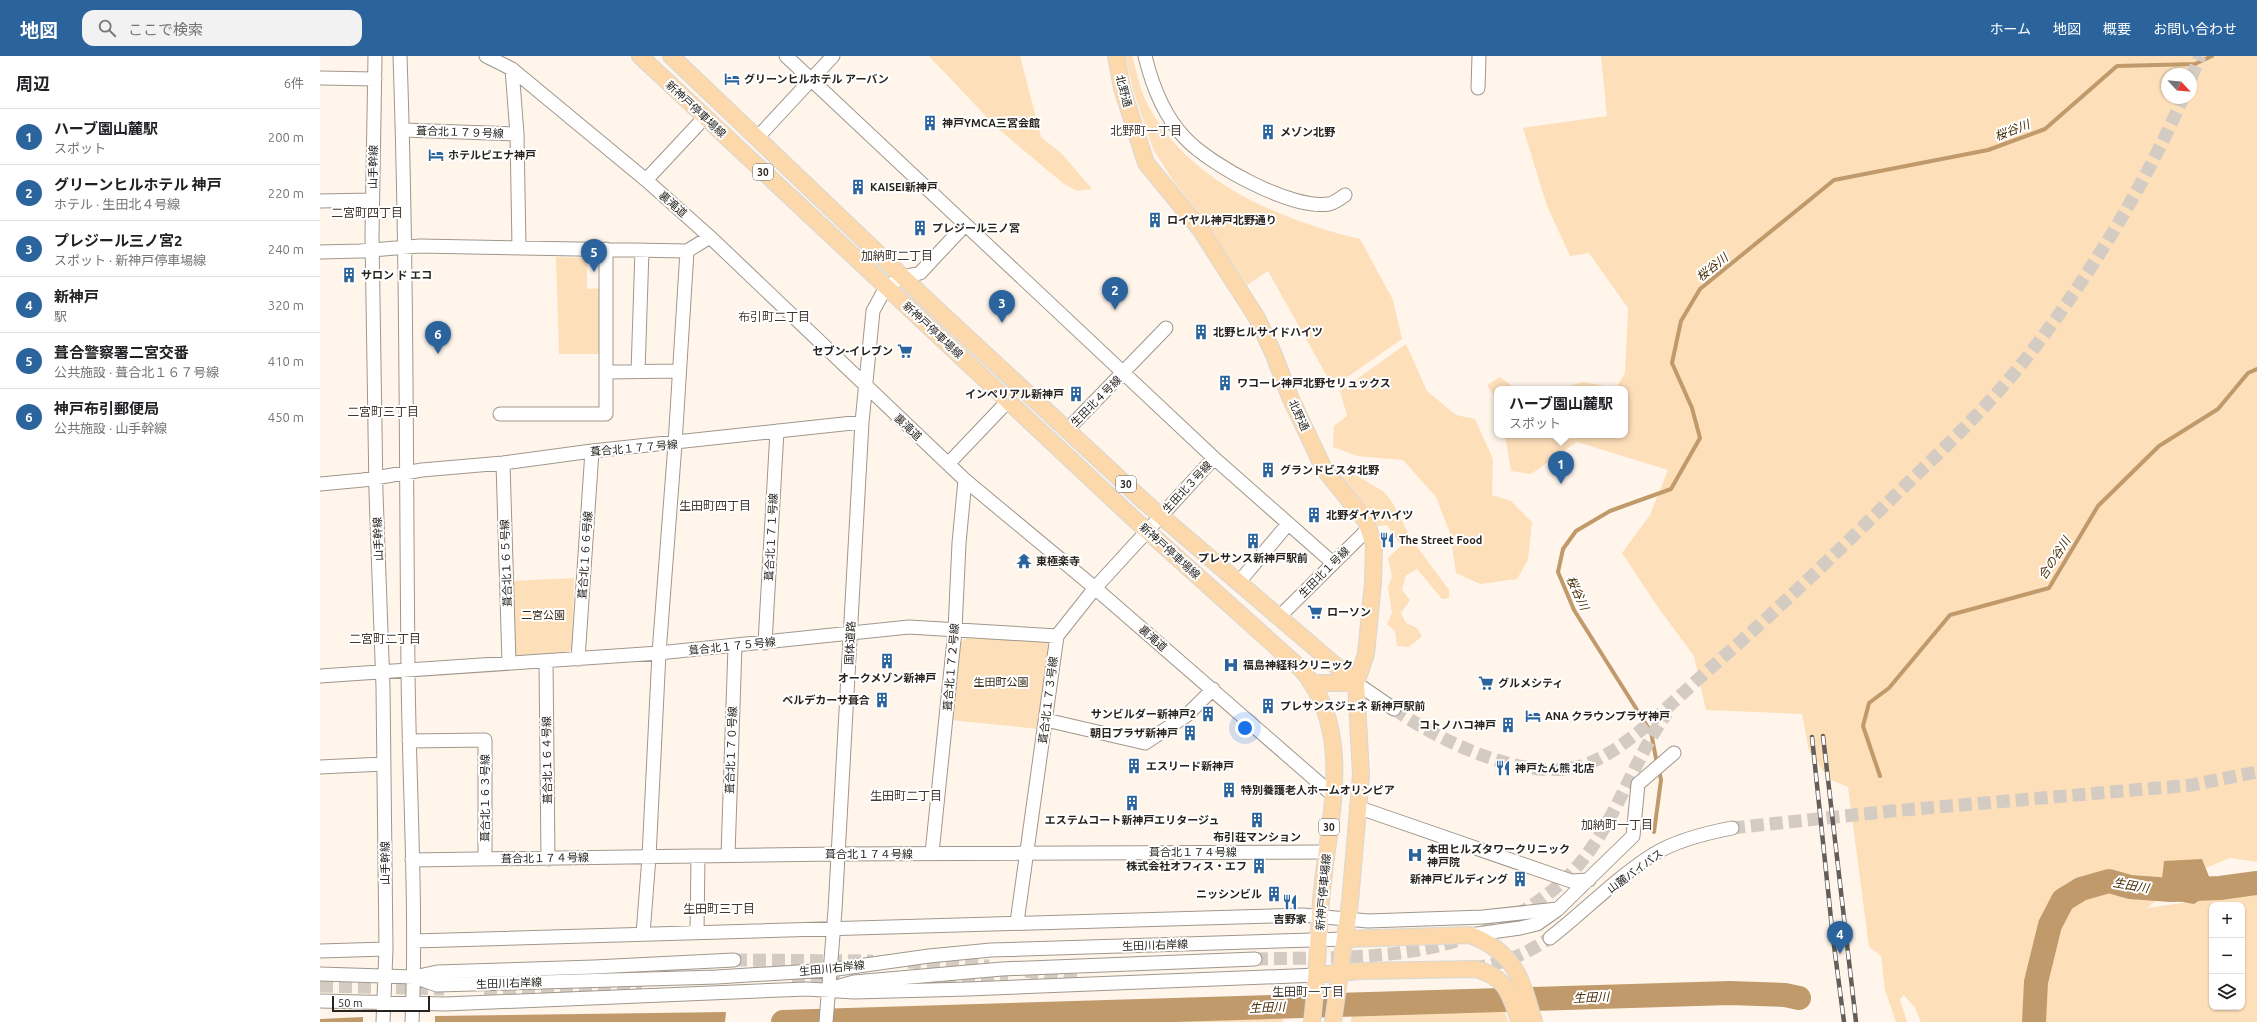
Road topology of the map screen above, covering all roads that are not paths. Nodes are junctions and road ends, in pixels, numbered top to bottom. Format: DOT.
graph roads {
  1 [pos="375,56"];
  2 [pos="400,56"];
  3 [pos="486,56"];
  4 [pos="640,56"];
  5 [pos="671,56"];
  6 [pos="786,56"];
  7 [pos="834,56"];
  8 [pos="1116,56"];
  9 [pos="1145,56"];
  10 [pos="1479,56"];
  11 [pos="512,69"];
  12 [pos="320,78"];
  13 [pos="375,78"];
  14 [pos="813,79"];
  15 [pos="1478,88"];
  16 [pos="705,118"];
  17 [pos="403,130"];
  18 [pos="517,134"];
  19 [pos="756,138"];
  20 [pos="646,180"];
  21 [pos="1345,195"];
  22 [pos="320,200"];
  23 [pos="372,200"];
  24 [pos="965,225"];
  25 [pos="710,237"];
  26 [pos="405,247"];
  27 [pos="519,248"];
  28 [pos="373,250"];
  29 [pos="606,250"];
  30 [pos="642,250"];
  31 [pos="687,251"];
  32 [pos="320,252"];
  33 [pos="903,277"];
  34 [pos="886,287"];
  35 [pos="1166,328"];
  36 [pos="678,371"];
  37 [pos="606,372"];
  38 [pos="638,372"];
  39 [pos="1124,373"];
  40 [pos="865,387"];
  41 [pos="1008,401"];
  42 [pos="500,414"];
  43 [pos="862,422"];
  44 [pos="1068,429"];
  45 [pos="777,432"];
  46 [pos="675,444"];
  47 [pos="592,451"];
  48 [pos="1214,458"];
  49 [pos="503,463"];
  50 [pos="948,464"];
  51 [pos="406,473"];
  52 [pos="377,478"];
  53 [pos="965,480"];
  54 [pos="320,484"];
  55 [pos="1161,516"];
  56 [pos="1288,524"];
  57 [pos="1369,528"];
  58 [pos="1147,530"];
  59 [pos="1333,563"];
  60 [pos="1239,582"];
  61 [pos="1095,588"];
  62 [pos="1279,617"];
  63 [pos="955,630"];
  64 [pos="850,634"];
  65 [pos="1057,636"];
  66 [pos="765,643"];
  67 [pos="735,646"];
  68 [pos="659,653"];
  69 [pos="578,659"];
  70 [pos="546,661"];
  71 [pos="509,663"];
  72 [pos="408,671"];
  73 [pos="383,672"];
  74 [pos="320,676"];
  75 [pos="1313,683"];
  76 [pos="1356,683"];
  77 [pos="1213,689"];
  78 [pos="1394,709"];
  79 [pos="1046,720"];
  80 [pos="409,741"];
  81 [pos="1674,753"];
  82 [pos="384,764"];
  83 [pos="320,768"];
  84 [pos="1333,795"];
  85 [pos="1357,807"];
  86 [pos="1732,828"];
  87 [pos="1326,852"];
  88 [pos="932,853"];
  89 [pos="1028,853"];
  90 [pos="838,854"];
  91 [pos="728,855"];
  92 [pos="698,856"];
  93 [pos="649,857"];
  94 [pos="485,859"];
  95 [pos="548,859"];
  96 [pos="412,860"];
  97 [pos="1589,880"];
  98 [pos="1558,909"];
  99 [pos="1320,916"];
  100 [pos="1348,919"];
  101 [pos="1017,922"];
  102 [pos="834,927"];
  103 [pos="697,932"];
  104 [pos="643,934"];
  105 [pos="1470,935"];
  106 [pos="1550,938"];
  107 [pos="1345,939"];
  108 [pos="1319,940"];
  109 [pos="414,941"];
  110 [pos="386,949"];
  111 [pos="320,951"];
  112 [pos="1254,959"];
  113 [pos="734,960"];
  114 [pos="830,970"];
  115 [pos="1341,973"];
  116 [pos="320,974"];
  117 [pos="385,976"];
  118 [pos="414,977"];
  119 [pos="1316,982"];
  120 [pos="828,994"];
  121 [pos="320,1002"];
  122 [pos="342,1003"];
  123 [pos="384,1004"];
  124 [pos="320,1006"];
  125 [pos="413,1014"];
  126 [pos="1526,1018"];
  127 [pos="384,1019"];
  128 [pos="826,1022"];
  129 [pos="1312,1022"];
  130 [pos="1333,1022"];
  1 -- 13 [label="street, 山手幹線"];
  2 -- 17 [label="street"];
  3 -- 11 [label="street, 裏滝道"];
  4 -- 16 [label="main road, 新神戸停車場線 / 30"];
  5 -- 19 [label="main road, 新神戸停車場線 / 30"];
  6 -- 14 [label="street"];
  7 -- 14 [label="street"];
  8 -- 57 [label="main road, 北野通"];
  9 -- 21 [label="street"];
  10 -- 15 [label="street"];
  11 -- 18 [label="street"];
  11 -- 20 [label="street, 裏滝道"];
  12 -- 13 [label="street"];
  13 -- 23 [label="street, 山手幹線"];
  14 -- 19 [label="street"];
  14 -- 24 [label="street"];
  16 -- 20 [label="street"];
  16 -- 34 [label="main road, 新神戸停車場線 / 30"];
  17 -- 18 [label="street, 葺合北１７９号線"];
  17 -- 26 [label="street"];
  18 -- 27 [label="street"];
  19 -- 33 [label="main road, 新神戸停車場線 / 30"];
  20 -- 25 [label="street, 裏滝道"];
  22 -- 23 [label="street"];
  23 -- 28 [label="street, 山手幹線"];
  24 -- 33 [label="street"];
  24 -- 39 [label="street"];
  25 -- 31 [label="street"];
  25 -- 40 [label="street, 裏滝道"];
  26 -- 27 [label="street"];
  26 -- 28 [label="street"];
  26 -- 51 [label="street"];
  27 -- 29 [label="street"];
  28 -- 32 [label="street"];
  28 -- 52 [label="street, 山手幹線"];
  29 -- 30 [label="street"];
  29 -- 37 [label="street"];
  30 -- 31 [label="street"];
  30 -- 38 [label="street"];
  31 -- 36 [label="street"];
  33 -- 34 [label="street"];
  33 -- 44 [label="main road, 新神戸停車場線 / 30"];
  34 -- 40 [label="street, 国体道路"];
  34 -- 41 [label="main road, 新神戸停車場線 / 30"];
  35 -- 39 [label="street, 生田北４号線"];
  36 -- 38 [label="street"];
  36 -- 46 [label="street"];
  37 -- 38 [label="street"];
  37 -- 42 [label="street"];
  39 -- 44 [label="street, 生田北４号線"];
  39 -- 48 [label="street"];
  40 -- 43 [label="street, 国体道路"];
  40 -- 50 [label="street, 裏滝道"];
  41 -- 50 [label="street"];
  41 -- 58 [label="main road, 新神戸停車場線 / 30"];
  43 -- 45 [label="street, 葺合北１７７号線"];
  43 -- 64 [label="street, 国体道路"];
  44 -- 55 [label="main road, 新神戸停車場線 / 30"];
  45 -- 46 [label="street, 葺合北１７７号線"];
  45 -- 66 [label="street, 葺合北１７１号線"];
  46 -- 47 [label="street, 葺合北１７７号線"];
  46 -- 68 [label="street"];
  47 -- 49 [label="street, 葺合北１７７号線"];
  47 -- 69 [label="street, 葺合北１６６号線"];
  48 -- 55 [label="street, 生田北３号線"];
  48 -- 56 [label="street"];
  49 -- 51 [label="street, 葺合北１７７号線"];
  49 -- 71 [label="street, 葺合北１６５号線"];
  50 -- 53 [label="street, 裏滝道"];
  51 -- 52 [label="street, 葺合北１７７号線"];
  51 -- 72 [label="street"];
  52 -- 54 [label="street, 葺合北１７７号線"];
  52 -- 73 [label="street, 山手幹線"];
  53 -- 61 [label="street, 裏滝道"];
  53 -- 63 [label="street, 葺合北１７２号線"];
  55 -- 58 [label="street"];
  55 -- 60 [label="main road, 新神戸停車場線 / 30"];
  56 -- 59 [label="street"];
  56 -- 60 [label="street"];
  57 -- 59 [label="street, 生田北１号線"];
  57 -- 76 [label="main road, 北野通"];
  58 -- 61 [label="street"];
  58 -- 75 [label="main road, 新神戸停車場線 / 30"];
  59 -- 62 [label="street, 生田北１号線"];
  60 -- 62 [label="main road, 新神戸停車場線 / 30"];
  61 -- 65 [label="street"];
  61 -- 77 [label="street, 裏滝道"];
  62 -- 76 [label="main road, 新神戸停車場線 / 30"];
  63 -- 64 [label="street, 葺合北１７５号線"];
  63 -- 65 [label="street, 葺合北１７５号線"];
  63 -- 88 [label="street, 葺合北１７２号線"];
  64 -- 66 [label="street, 葺合北１７５号線"];
  64 -- 90 [label="street, 国体道路"];
  65 -- 79 [label="street, 葺合北１７３号線"];
  66 -- 67 [label="street, 葺合北１７５号線"];
  67 -- 68 [label="street, 葺合北１７５号線"];
  67 -- 91 [label="street, 葺合北１７０号線"];
  68 -- 69 [label="street, 葺合北１７５号線"];
  68 -- 93 [label="street"];
  69 -- 70 [label="street, 葺合北１７５号線"];
  70 -- 71 [label="street, 葺合北１７５号線"];
  70 -- 95 [label="street, 葺合北１６４号線"];
  71 -- 72 [label="street, 葺合北１７５号線"];
  72 -- 73 [label="street, 葺合北１７５号線"];
  72 -- 80 [label="street"];
  73 -- 74 [label="street, 葺合北１７５号線"];
  73 -- 82 [label="street, 山手幹線"];
  75 -- 76 [label="main road"];
  75 -- 84 [label="main road, 新神戸停車場線 / 30"];
  76 -- 78 [label="street"];
  76 -- 85 [label="main road, 30"];
  77 -- 79 [label="street"];
  77 -- 84 [label="street, 裏滝道"];
  79 -- 89 [label="street, 葺合北１７３号線"];
  80 -- 94 [label="street, 葺合北１６３号線"];
  80 -- 96 [label="street"];
  81 -- 97 [label="street"];
  82 -- 83 [label="street"];
  82 -- 110 [label="street, 山手幹線"];
  84 -- 87 [label="main road, 新神戸停車場線 / 30"];
  85 -- 97 [label="street"];
  85 -- 100 [label="main road, 30"];
  86 -- 106 [label="street, 山麓バイパス"];
  87 -- 89 [label="street, 葺合北１７４号線"];
  87 -- 99 [label="main road, 新神戸停車場線 / 30"];
  88 -- 89 [label="street, 葺合北１７４号線"];
  88 -- 90 [label="street, 葺合北１７４号線"];
  89 -- 101 [label="street, 葺合北１７３号線"];
  90 -- 91 [label="street, 葺合北１７４号線"];
  90 -- 102 [label="street, 国体道路"];
  91 -- 92 [label="street, 葺合北１７４号線"];
  92 -- 93 [label="street, 葺合北１７４号線"];
  92 -- 103 [label="street"];
  93 -- 95 [label="street, 葺合北１７４号線"];
  93 -- 104 [label="street"];
  94 -- 95 [label="street, 葺合北１７４号線"];
  94 -- 96 [label="street, 葺合北１７４号線"];
  96 -- 109 [label="street"];
  97 -- 98 [label="street"];
  98 -- 100 [label="street"];
  98 -- 105 [label="street"];
  99 -- 100 [label="street"];
  99 -- 101 [label="street"];
  99 -- 108 [label="main road, 新神戸停車場線 / 30"];
  100 -- 107 [label="main road, 30"];
  101 -- 102 [label="street"];
  102 -- 103 [label="street"];
  102 -- 114 [label="street, 国体道路"];
  103 -- 104 [label="street"];
  104 -- 109 [label="street"];
  105 -- 107 [label="main road"];
  105 -- 126 [label="main road"];
  107 -- 108 [label="street, 生田川右岸線"];
  107 -- 115 [label="main road"];
  108 -- 114 [label="street, 生田川右岸線"];
  108 -- 119 [label="main road, 新神戸停車場線 / 30"];
  109 -- 118 [label="street"];
  110 -- 111 [label="street"];
  110 -- 117 [label="street, 山手幹線"];
  112 -- 120 [label="street"];
  113 -- 118 [label="street"];
  114 -- 118 [label="street, 生田川右岸線"];
  114 -- 120 [label="street, 国体道路"];
  115 -- 119 [label="main road"];
  115 -- 126 [label="main road"];
  115 -- 130 [label="main road"];
  116 -- 117 [label="street, 生田川右岸線"];
  117 -- 118 [label="street, 生田川右岸線"];
  117 -- 123 [label="street, 山手幹線"];
  118 -- 125 [label="street"];
  119 -- 120 [label="street"];
  119 -- 129 [label="main road, 新神戸停車場線"];
  120 -- 125 [label="street, 生田川右岸線"];
  120 -- 128 [label="street, 国体道路"];
  121 -- 122 [label="street, 生田川右岸線"];
  122 -- 123 [label="street, 生田川右岸線"];
  122 -- 124 [label="street"];
  123 -- 125 [label="street, 生田川右岸線"];
  123 -- 127 [label="street, 山手幹線"];
}
